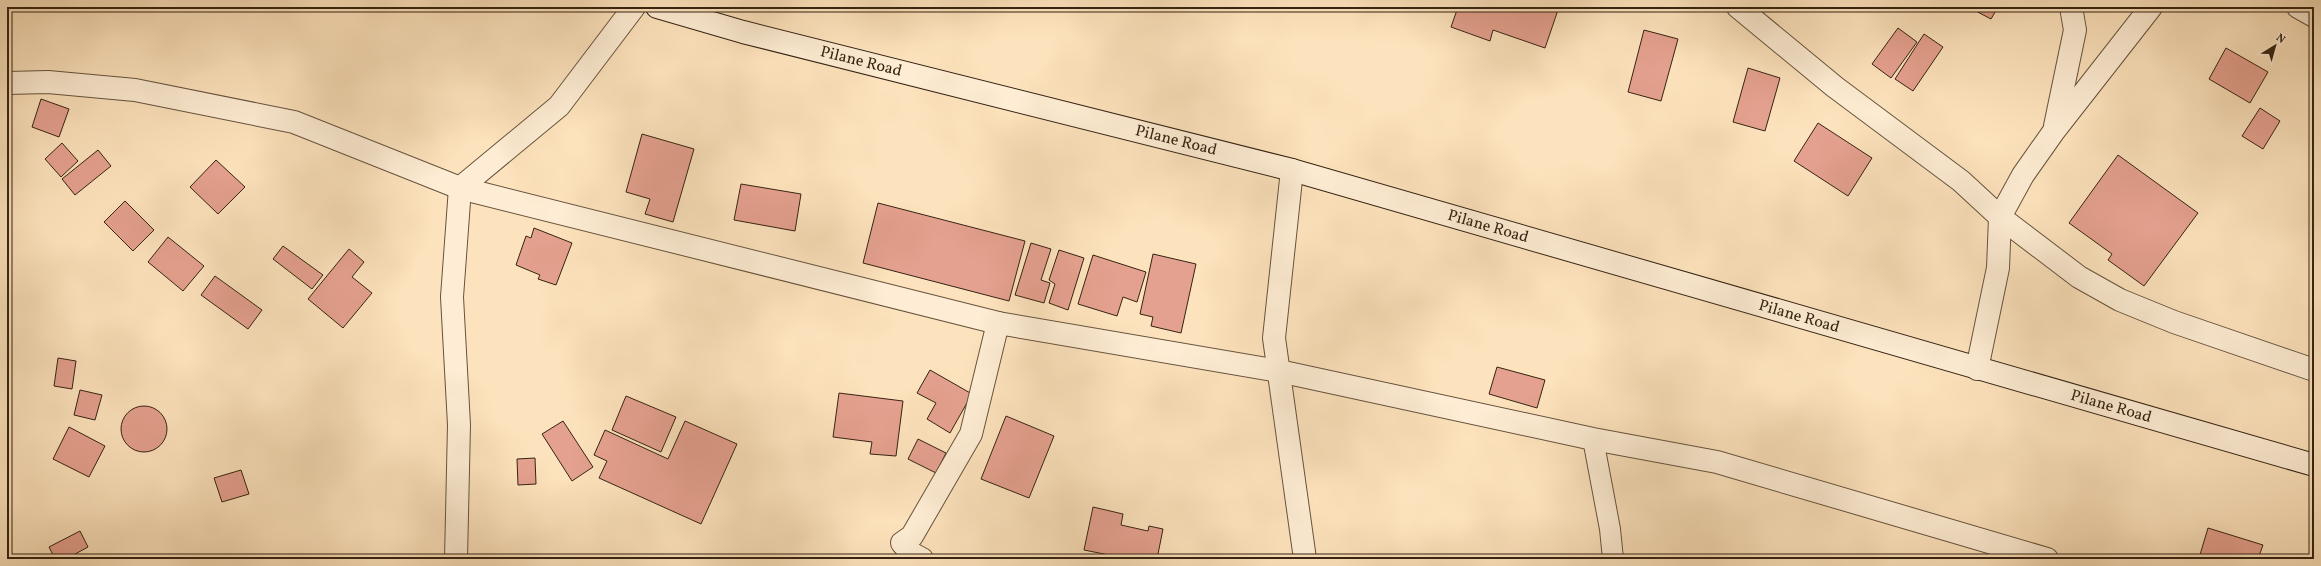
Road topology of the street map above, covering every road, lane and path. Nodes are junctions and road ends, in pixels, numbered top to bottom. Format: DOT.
graph roads {
  1 [pos="634,7"];
  2 [pos="657,7"];
  3 [pos="1738,7"];
  4 [pos="2071,7"];
  5 [pos="2151,7"];
  6 [pos="2298,7"];
  7 [pos="2314,16"];
  8 [pos="7,83"];
  9 [pos="2054,131"];
  10 [pos="1292,170"];
  11 [pos="460,188"];
  12 [pos="2000,217"];
  13 [pos="998,324"];
  14 [pos="1977,369"];
  15 [pos="2314,370"];
  16 [pos="1279,371"];
  17 [pos="1593,439"];
  18 [pos="2314,465"];
  19 [pos="456,559"];
  20 [pos="922,559"];
  21 [pos="1305,559"];
  22 [pos="1613,559"];
  23 [pos="2047,559"];
  1 -- 11 [label="street"];
  2 -- 10 [label="street, Pilane Road"];
  3 -- 12 [label="street"];
  4 -- 9 [label="street"];
  5 -- 9 [label="street"];
  6 -- 7 [label="street"];
  8 -- 11 [label="street"];
  9 -- 12 [label="street"];
  10 -- 14 [label="street, Pilane Road"];
  10 -- 16 [label="street"];
  11 -- 13 [label="street"];
  11 -- 19 [label="street"];
  12 -- 14 [label="street"];
  12 -- 15 [label="street"];
  13 -- 16 [label="street"];
  13 -- 20 [label="street"];
  14 -- 18 [label="street, Pilane Road"];
  16 -- 17 [label="street"];
  16 -- 21 [label="street"];
  17 -- 22 [label="lane"];
  17 -- 23 [label="street"];
}
